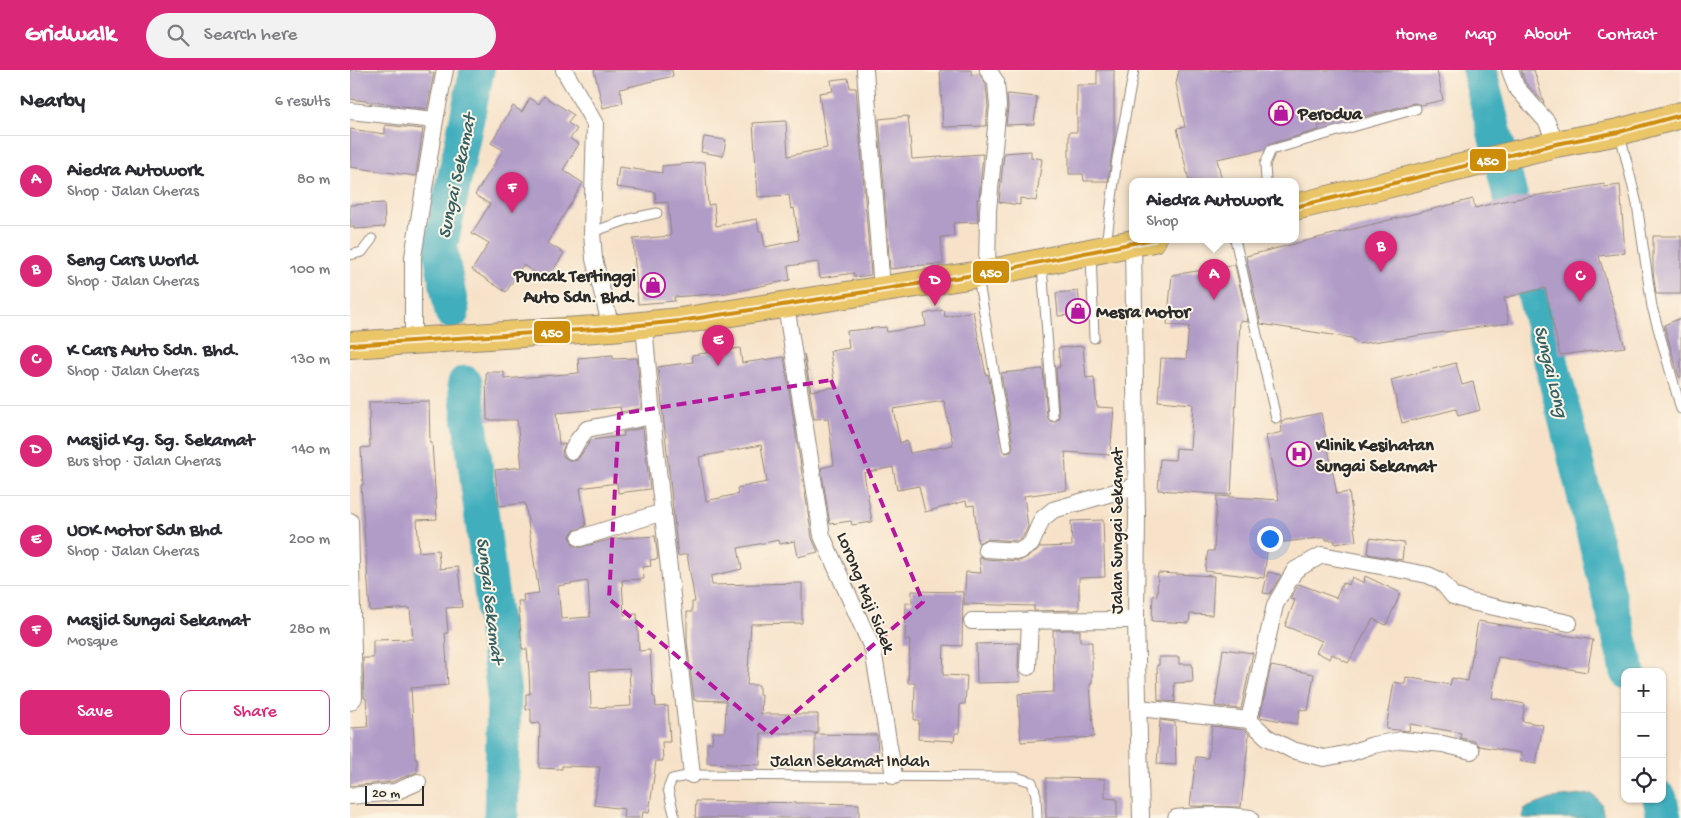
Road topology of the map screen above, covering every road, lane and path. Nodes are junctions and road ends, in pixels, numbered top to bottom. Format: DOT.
graph roads {
  1 [pos="445,70"];
  2 [pos="564,70"];
  3 [pos="865,70"];
  4 [pos="988,70"];
  5 [pos="1134,70"];
  6 [pos="1510,70"];
  7 [pos="1416,109"];
  8 [pos="350,111"];
  9 [pos="1681,115"];
  10 [pos="435,120"];
  11 [pos="1619,132"];
  12 [pos="1556,144"];
  13 [pos="1266,178"];
  14 [pos="1299,205"];
  15 [pos="657,213"];
  16 [pos="592,232"];
  17 [pos="372,239"];
  18 [pos="1134,243"];
  19 [pos="1143,243"];
  20 [pos="1236,243"];
  21 [pos="1098,251"];
  22 [pos="350,255"];
  23 [pos="1041,262"];
  24 [pos="982,274"];
  25 [pos="882,290"];
  26 [pos="786,305"];
  27 [pos="644,325"];
  28 [pos="611,328"];
  29 [pos="1094,338"];
  30 [pos="413,340"];
  31 [pos="350,345"];
  32 [pos="1681,409"];
  33 [pos="652,416"];
  34 [pos="1053,416"];
  35 [pos="1276,418"];
  36 [pos="1007,447"];
  37 [pos="572,451"];
  38 [pos="1136,486"];
  39 [pos="663,512"];
  40 [pos="350,521"];
  41 [pos="580,538"];
  42 [pos="986,549"];
  43 [pos="1030,620"];
  44 [pos="1136,620"];
  45 [pos="972,621"];
  46 [pos="1570,623"];
  47 [pos="1028,667"];
  48 [pos="350,702"];
  49 [pos="1139,708"];
  50 [pos="1249,720"];
  51 [pos="1471,751"];
  52 [pos="692,775"];
  53 [pos="894,776"];
  54 [pos="418,782"];
  55 [pos="350,796"];
  56 [pos="675,818"];
  57 [pos="1037,818"];
  58 [pos="1141,818"];
  59 [pos="1176,818"];
  60 [pos="1250,818"];
  1 -- 10 [label="street"];
  2 -- 16 [label="street"];
  3 -- 25 [label="street"];
  4 -- 24 [label="street"];
  5 -- 21 [label="lane"];
  6 -- 12 [label="street"];
  7 -- 13 [label="lane"];
  8 -- 10 [label="street"];
  9 -- 11 [label="main road"];
  10 -- 30 [label="street"];
  11 -- 12 [label="main road"];
  11 -- 32 [label="lane"];
  12 -- 14 [label="main road"];
  15 -- 16 [label="lane"];
  16 -- 28 [label="street"];
  17 -- 22 [label="lane"];
  18 -- 21 [label="main road"];
  19 -- 38 [label="street, Jalan Sungai Sekamat"];
  20 -- 35 [label="lane"];
  21 -- 23 [label="main road"];
  21 -- 29 [label="lane"];
  23 -- 24 [label="main road"];
  23 -- 34 [label="lane"];
  24 -- 25 [label="main road"];
  24 -- 36 [label="lane"];
  25 -- 26 [label="main road"];
  26 -- 27 [label="main road"];
  26 -- 53 [label="street, Lorong Haji Sidek"];
  27 -- 28 [label="main road"];
  27 -- 33 [label="street"];
  28 -- 30 [label="main road"];
  30 -- 31 [label="main road"];
  33 -- 37 [label="street"];
  33 -- 39 [label="street"];
  38 -- 42 [label="street"];
  38 -- 44 [label="street, Jalan Sungai Sekamat"];
  39 -- 41 [label="street"];
  39 -- 52 [label="street"];
  40 -- 48 [label="street"];
  43 -- 44 [label="street"];
  43 -- 45 [label="street"];
  43 -- 47 [label="street"];
  44 -- 49 [label="street, Jalan Sungai Sekamat"];
  46 -- 50 [label="street"];
  49 -- 50 [label="street"];
  49 -- 58 [label="street, Jalan Sungai Sekamat"];
  50 -- 51 [label="street"];
  52 -- 53 [label="lane, Jalan Sekamat Indah"];
  52 -- 56 [label="lane, Jalan Sekamat Indah"];
  53 -- 57 [label="lane, Jalan Sekamat Indah"];
  54 -- 55 [label="street"];
  59 -- 60 [label="street"];
}
